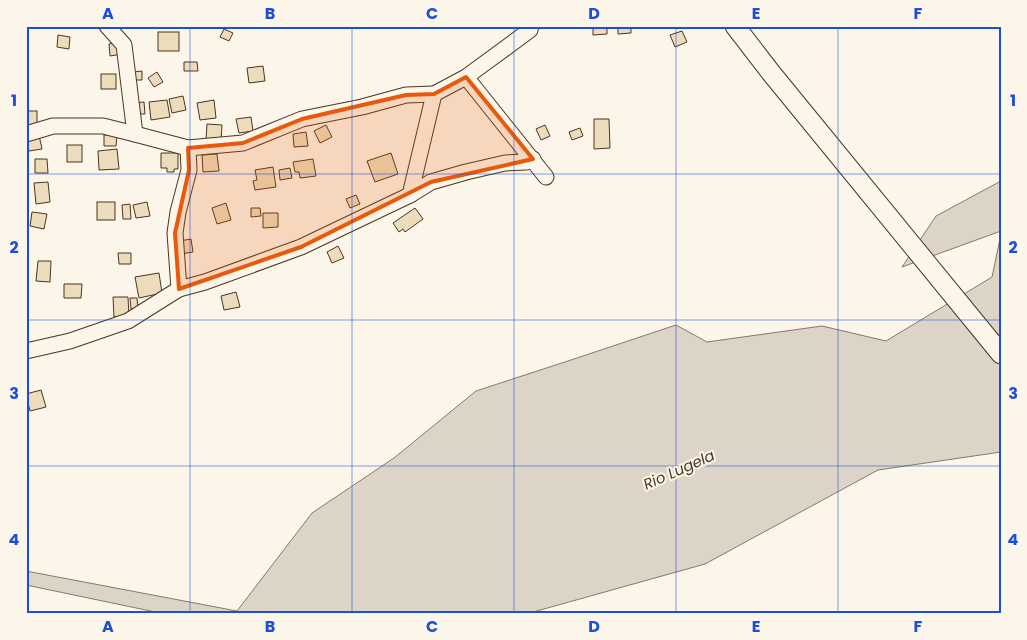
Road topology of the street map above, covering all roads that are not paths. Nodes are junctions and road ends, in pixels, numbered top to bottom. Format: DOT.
graph roads {
  1 [pos="107,26"];
  2 [pos="531,26"];
  3 [pos="735,26"];
  4 [pos="466,77"];
  5 [pos="434,94"];
  6 [pos="26,134"];
  7 [pos="135,134"];
  8 [pos="188,148"];
  9 [pos="532,159"];
  10 [pos="546,177"];
  11 [pos="410,195"];
  12 [pos="179,289"];
  13 [pos="26,351"];
  14 [pos="1001,354"];
  1 -- 7 [label="street"];
  2 -- 4 [label="street"];
  3 -- 14 [label="main road"];
  4 -- 5 [label="street"];
  4 -- 9 [label="street"];
  5 -- 8 [label="street"];
  5 -- 11 [label="street"];
  6 -- 7 [label="street"];
  7 -- 8 [label="street"];
  8 -- 12 [label="street"];
  9 -- 10 [label="street"];
  9 -- 11 [label="street"];
  11 -- 12 [label="street"];
  12 -- 13 [label="street"];
}
